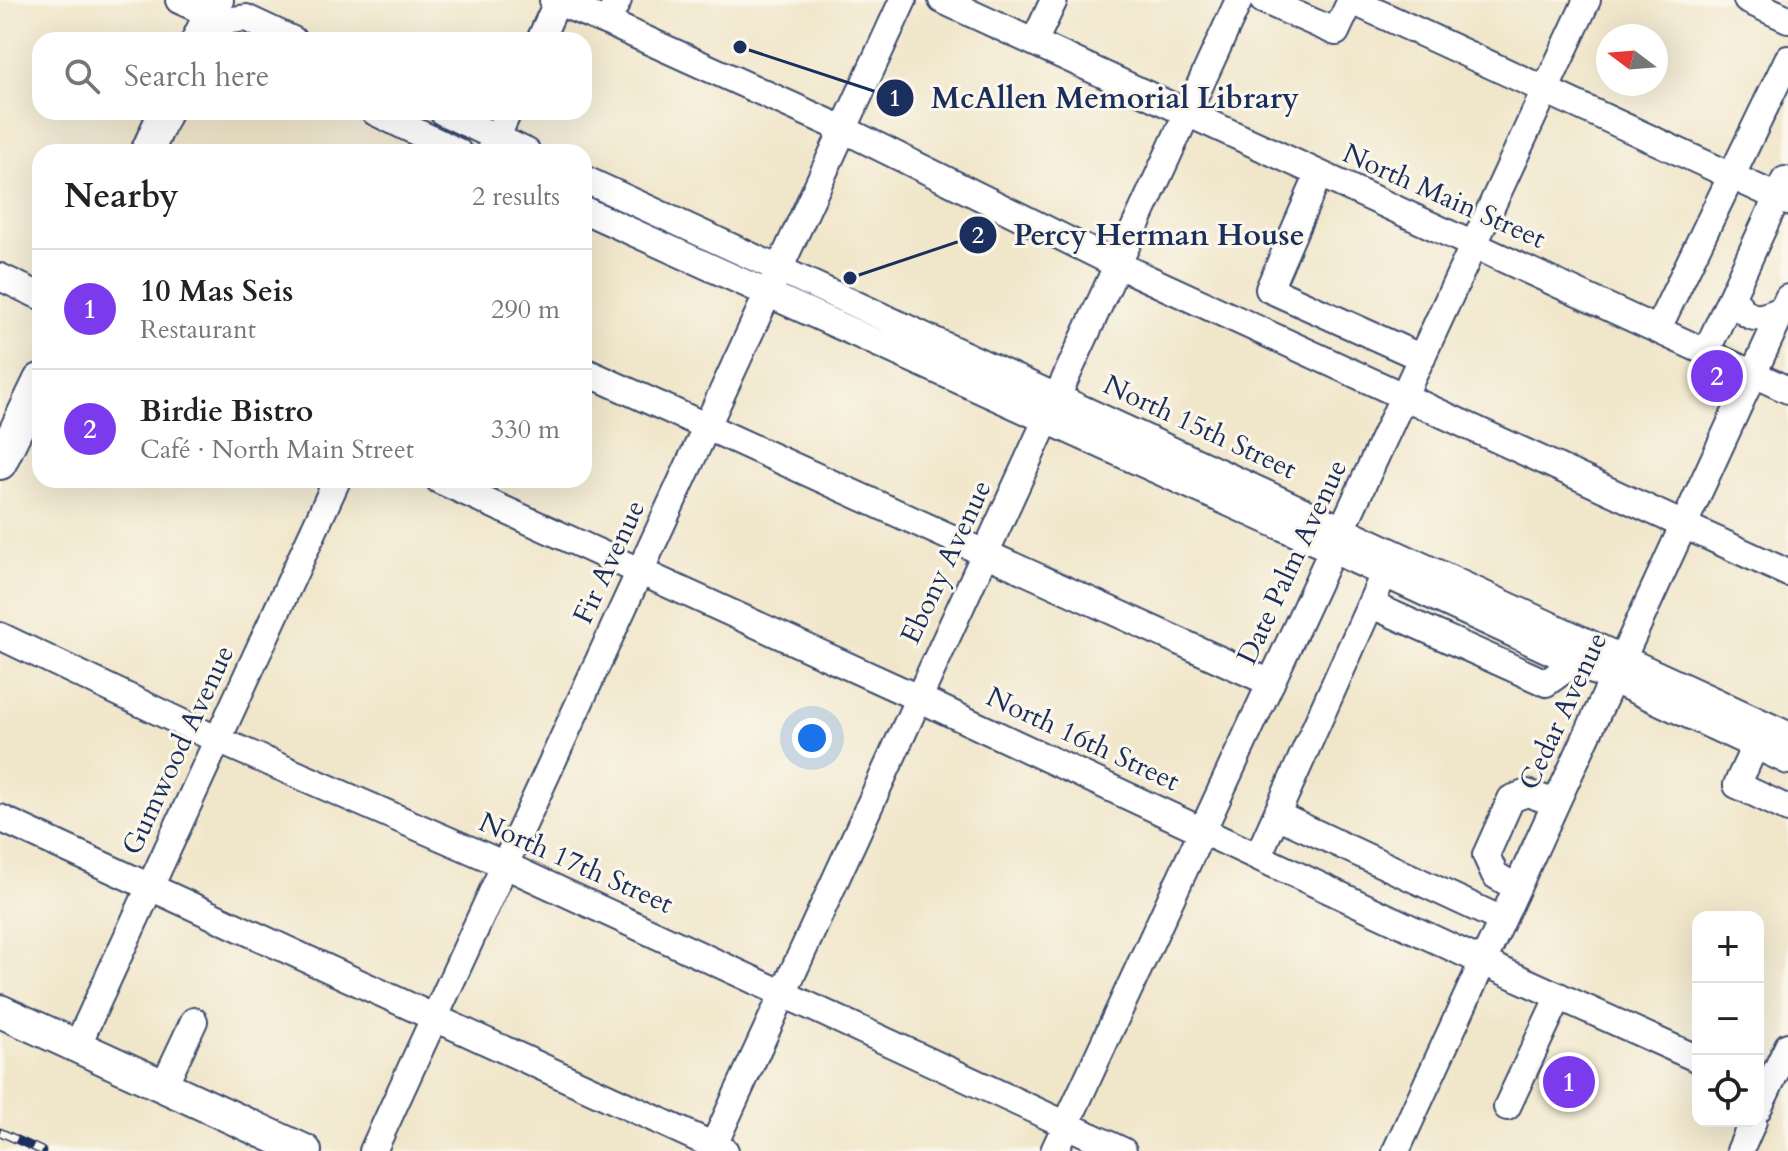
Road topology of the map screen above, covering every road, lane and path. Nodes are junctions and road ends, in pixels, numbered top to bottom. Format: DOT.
graph roads {
  1 [pos="179,0"];
  2 [pos="903,0"];
  3 [pos="942,0"];
  4 [pos="1054,0"];
  5 [pos="1239,0"];
  6 [pos="1263,0"];
  7 [pos="1351,0"];
  8 [pos="1587,0"];
  9 [pos="1747,0"];
  10 [pos="556,1"];
  11 [pos="988,10"];
  12 [pos="613,11"];
  13 [pos="1788,19"];
  14 [pos="216,23"];
  15 [pos="276,32"];
  16 [pos="543,32"];
  17 [pos="1034,42"];
  18 [pos="1786,66"];
  19 [pos="1545,92"];
  20 [pos="1188,113"];
  21 [pos="161,120"];
  22 [pos="392,120"];
  23 [pos="455,120"];
  24 [pos="504,120"];
  25 [pos="843,129"];
  26 [pos="151,144"];
  27 [pos="441,144"];
  28 [pos="491,144"];
  29 [pos="493,144"];
  30 [pos="1319,174"];
  31 [pos="1731,177"];
  32 [pos="592,183"];
  33 [pos="1784,193"];
  34 [pos="592,214"];
  35 [pos="1474,245"];
  36 [pos="1118,265"];
  37 [pos="779,270"];
  38 [pos="0,277"];
  39 [pos="32,292"];
  40 [pos="768,294"];
  41 [pos="1732,296"];
  42 [pos="1785,304"];
  43 [pos="1658,328"];
  44 [pos="1706,352"];
  45 [pos="1422,358"];
  46 [pos="1753,374"];
  47 [pos="592,375"];
  48 [pos="1788,390"];
  49 [pos="1404,394"];
  50 [pos="1059,396"];
  51 [pos="32,397"];
  52 [pos="1048,420"];
  53 [pos="706,428"];
  54 [pos="0,463"];
  55 [pos="333,488"];
  56 [pos="456,488"];
  57 [pos="1684,524"];
  58 [pos="1338,539"];
  59 [pos="986,552"];
  60 [pos="639,572"];
  61 [pos="1788,573"];
  62 [pos="1384,574"];
  63 [pos="1372,605"];
  64 [pos="0,636"];
  65 [pos="1574,663"];
  66 [pos="1617,669"];
  67 [pos="1271,683"];
  68 [pos="918,698"];
  69 [pos="1788,735"];
  70 [pos="218,740"];
  71 [pos="1755,746"];
  72 [pos="1788,761"];
  73 [pos="1556,803"];
  74 [pos="1788,809"];
  75 [pos="1277,815"];
  76 [pos="0,818"];
  77 [pos="1202,830"];
  78 [pos="1258,856"];
  79 [pos="505,865"];
  80 [pos="151,886"];
  81 [pos="1517,888"];
  82 [pos="1502,920"];
  83 [pos="1483,962"];
  84 [pos="783,993"];
  85 [pos="1559,996"];
  86 [pos="0,1011"];
  87 [pos="435,1016"];
  88 [pos="194,1021"];
  89 [pos="77,1046"];
  90 [pos="1788,1046"];
  91 [pos="1692,1056"];
  92 [pos="164,1085"];
  93 [pos="1768,1097"];
  94 [pos="1507,1107"];
  95 [pos="1066,1124"];
  96 [pos="1750,1127"];
  97 [pos="716,1149"];
  98 [pos="305,1151"];
  99 [pos="373,1151"];
  100 [pos="1054,1151"];
  101 [pos="1123,1151"];
  102 [pos="1396,1151"];
  103 [pos="1740,1151"];
  1 -- 14 [label="street"];
  2 -- 25 [label="street, Fir Avenue"];
  3 -- 11 [label="street, North Main Street"];
  4 -- 17 [label="street"];
  5 -- 20 [label="street, Ebony Avenue"];
  6 -- 7 [label="street"];
  7 -- 19 [label="street"];
  8 -- 19 [label="street, Date Palm Avenue"];
  9 -- 13 [label="street"];
  10 -- 12 [label="street"];
  10 -- 16 [label="street"];
  11 -- 17 [label="street, North Main Street"];
  12 -- 25 [label="street"];
  14 -- 15 [label="street"];
  17 -- 20 [label="street, North Main Street"];
  18 -- 31 [label="street"];
  19 -- 31 [label="street"];
  19 -- 35 [label="street, Date Palm Avenue"];
  20 -- 30 [label="street, North Main Street"];
  20 -- 36 [label="street, Ebony Avenue"];
  21 -- 26 [label="main road"];
  22 -- 27 [label="street"];
  23 -- 28 [label="street"];
  24 -- 29 [label="street"];
  25 -- 36 [label="street"];
  25 -- 37 [label="street, Fir Avenue"];
  30 -- 35 [label="street, North Main Street"];
  30 -- 45 [label="street"];
  31 -- 33 [label="street"];
  31 -- 43 [label="street"];
  32 -- 37 [label="street, North 15th Street"];
  33 -- 41 [label="street"];
  34 -- 40 [label="street, North 15th Street"];
  35 -- 43 [label="street, North Main Street"];
  35 -- 45 [label="street, Date Palm Avenue"];
  36 -- 49 [label="street"];
  36 -- 50 [label="street, Ebony Avenue"];
  37 -- 40 [label="street, Fir Avenue"];
  37 -- 50 [label="street, North 15th Street"];
  38 -- 39 [label="street"];
  40 -- 52 [label="street, North 15th Street"];
  40 -- 53 [label="street, Fir Avenue"];
  41 -- 42 [label="street"];
  41 -- 44 [label="street"];
  42 -- 46 [label="street, Cedar Avenue"];
  43 -- 44 [label="street, North Main Street"];
  44 -- 46 [label="street, North Main Street"];
  45 -- 49 [label="street, Date Palm Avenue"];
  46 -- 48 [label="street, North Main Street"];
  46 -- 57 [label="street, Cedar Avenue"];
  47 -- 53 [label="street"];
  49 -- 57 [label="street"];
  49 -- 58 [label="street, Date Palm Avenue"];
  50 -- 52 [label="street, Ebony Avenue"];
  50 -- 58 [label="street, North 15th Street"];
  51 -- 54 [label="main road"];
  52 -- 58 [label="street, North 15th Street"];
  52 -- 59 [label="street, Ebony Avenue"];
  53 -- 59 [label="street"];
  53 -- 60 [label="street, Fir Avenue"];
  55 -- 70 [label="street, Gumwood Avenue"];
  56 -- 60 [label="street, North 16th Street"];
  57 -- 61 [label="street"];
  57 -- 66 [label="street, Cedar Avenue"];
  58 -- 62 [label="street, North 15th Street"];
  58 -- 66 [label="street, North 15th Street"];
  58 -- 67 [label="street, Date Palm Avenue"];
  59 -- 67 [label="street"];
  59 -- 68 [label="street, Ebony Avenue"];
  60 -- 68 [label="street, North 16th Street"];
  60 -- 79 [label="street, Fir Avenue"];
  62 -- 63 [label="street"];
  62 -- 65 [label="street, North 15th Street"];
  63 -- 65 [label="street"];
  63 -- 75 [label="street"];
  64 -- 70 [label="street, North 17th Street"];
  65 -- 66 [label="street, North 15th Street"];
  66 -- 69 [label="street, North 15th Street"];
  66 -- 71 [label="street, North 15th Street"];
  66 -- 73 [label="street, Cedar Avenue"];
  67 -- 77 [label="street, Date Palm Avenue"];
  68 -- 77 [label="street, North 16th Street"];
  68 -- 84 [label="street, Ebony Avenue"];
  70 -- 79 [label="street, North 17th Street"];
  70 -- 80 [label="street, Gumwood Avenue"];
  71 -- 72 [label="street, North 15th Street"];
  71 -- 74 [label="street"];
  73 -- 81 [label="street, Cedar Avenue"];
  73 -- 81 [label="street"];
  75 -- 78 [label="street"];
  75 -- 82 [label="street"];
  76 -- 80 [label="street"];
  77 -- 78 [label="street, North 16th Street"];
  77 -- 95 [label="street, Date Palm Avenue"];
  78 -- 83 [label="street, North 16th Street"];
  79 -- 84 [label="street, North 17th Street"];
  79 -- 87 [label="street, Fir Avenue"];
  80 -- 87 [label="street"];
  80 -- 89 [label="street, Gumwood Avenue"];
  81 -- 82 [label="street, Cedar Avenue"];
  82 -- 83 [label="street, Cedar Avenue"];
  83 -- 85 [label="street, North 16th Street"];
  83 -- 102 [label="street, Cedar Avenue"];
  84 -- 95 [label="street, North 17th Street"];
  84 -- 97 [label="street, Ebony Avenue"];
  85 -- 91 [label="street, North 16th Street"];
  85 -- 94 [label="street"];
  86 -- 89 [label="main road"];
  87 -- 97 [label="street"];
  87 -- 99 [label="street, Fir Avenue"];
  88 -- 92 [label="street"];
  89 -- 92 [label="main road"];
  90 -- 93 [label="street"];
  92 -- 98 [label="main road"];
  95 -- 100 [label="street, Date Palm Avenue"];
  95 -- 101 [label="street, North 17th Street"];
  96 -- 103 [label="street"];
}
